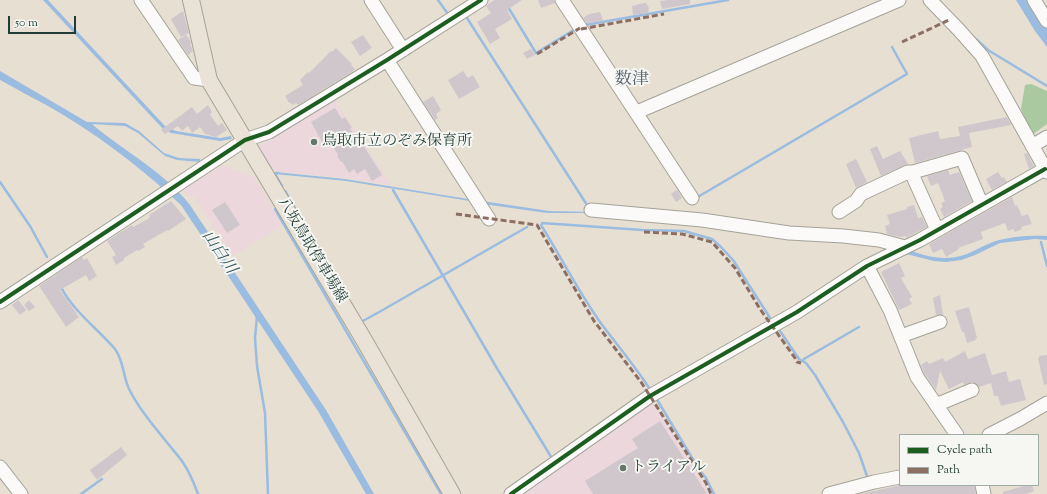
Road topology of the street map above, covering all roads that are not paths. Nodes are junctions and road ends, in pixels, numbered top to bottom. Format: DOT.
graph roads {
  1 [pos="141,0"];
  2 [pos="191,0"];
  3 [pos="371,0"];
  4 [pos="481,0"];
  5 [pos="562,0"];
  6 [pos="899,0"];
  7 [pos="930,0"];
  8 [pos="1034,0"];
  9 [pos="1047,21"];
  10 [pos="403,50"];
  11 [pos="387,60"];
  12 [pos="209,80"];
  13 [pos="636,112"];
  14 [pos="1047,137"];
  15 [pos="245,140"];
  16 [pos="1032,146"];
  17 [pos="1046,171"];
  18 [pos="911,172"];
  19 [pos="692,198"];
  20 [pos="982,205"];
  21 [pos="591,210"];
  22 [pos="839,212"];
  23 [pos="490,219"];
  24 [pos="937,230"];
  25 [pos="905,247"];
  26 [pos="867,266"];
  27 [pos="0,302"];
  28 [pos="940,322"];
  29 [pos="901,336"];
  30 [pos="972,390"];
  31 [pos="1047,403"];
  32 [pos="936,405"];
  33 [pos="956,434"];
  34 [pos="991,434"];
  35 [pos="0,467"];
  36 [pos="899,477"];
  37 [pos="21,494"];
  38 [pos="452,494"];
  39 [pos="511,494"];
  40 [pos="830,494"];
  1 -- 12 [label="street"];
  2 -- 12 [label="main road, 八坂鳥取停車場線"];
  3 -- 10 [label="street"];
  4 -- 10 [label="street"];
  5 -- 13 [label="street"];
  6 -- 13 [label="street"];
  7 -- 16 [label="street"];
  8 -- 9 [label="street"];
  10 -- 11 [label="street"];
  11 -- 15 [label="street"];
  11 -- 23 [label="street"];
  12 -- 15 [label="main road, 八坂鳥取停車場線"];
  13 -- 19 [label="street"];
  14 -- 16 [label="street"];
  15 -- 27 [label="street"];
  15 -- 38 [label="main road, 八坂鳥取停車場線"];
  16 -- 17 [label="street"];
  17 -- 20 [label="street"];
  18 -- 20 [label="street"];
  18 -- 22 [label="street"];
  18 -- 24 [label="street"];
  20 -- 24 [label="street"];
  21 -- 25 [label="street"];
  24 -- 25 [label="street"];
  25 -- 26 [label="street"];
  26 -- 29 [label="street"];
  26 -- 39 [label="street"];
  28 -- 29 [label="street"];
  29 -- 32 [label="street"];
  30 -- 32 [label="street"];
  31 -- 34 [label="street"];
  32 -- 33 [label="street"];
  35 -- 37 [label="street"];
  36 -- 40 [label="street"];
}
